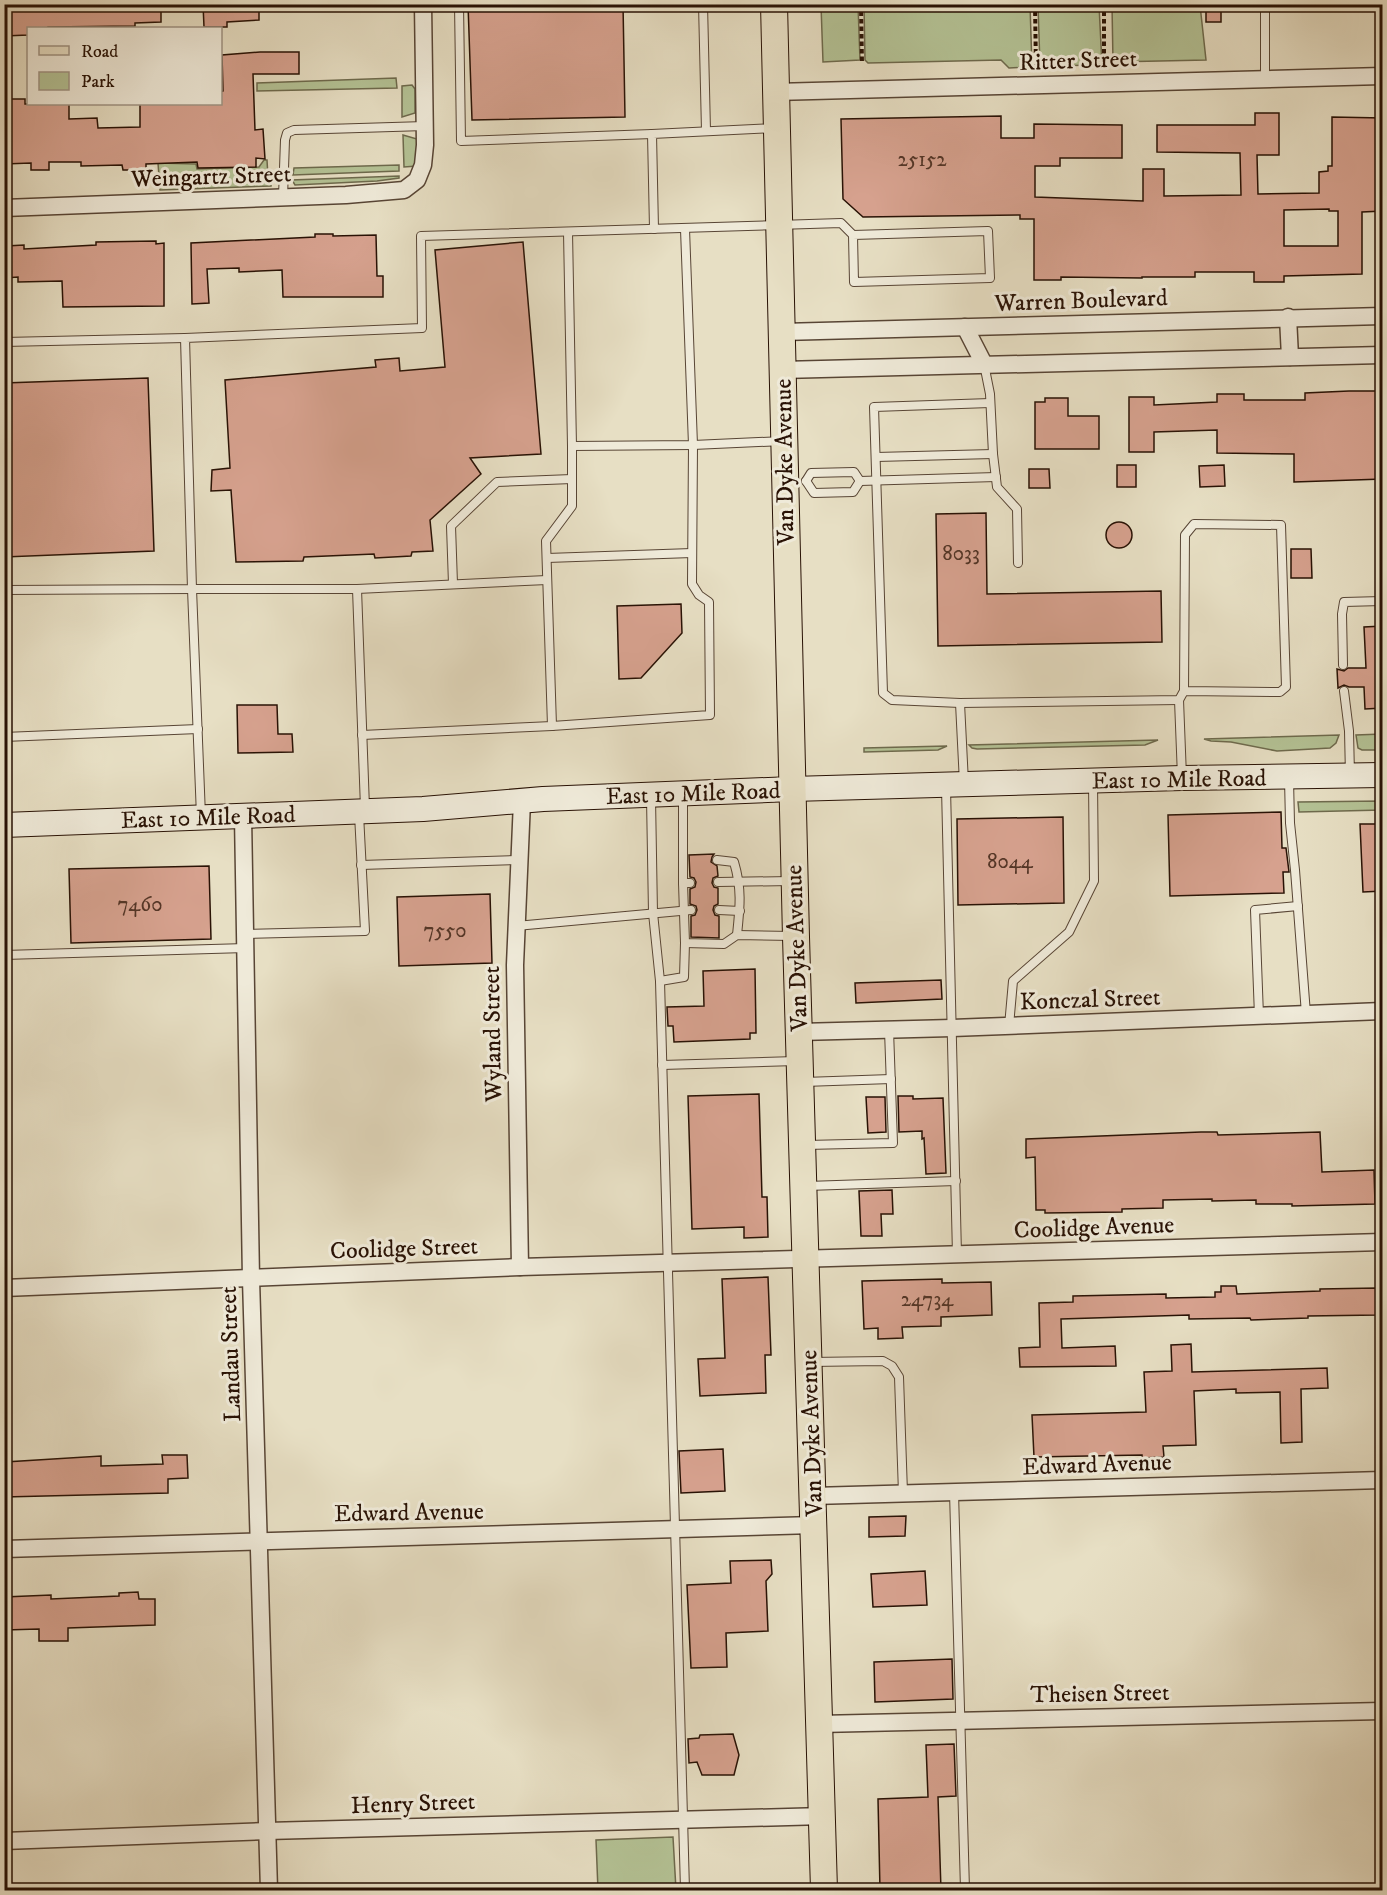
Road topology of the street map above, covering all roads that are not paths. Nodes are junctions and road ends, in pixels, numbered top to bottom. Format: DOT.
graph roads {
  1 [pos="423,4"];
  2 [pos="459,4"];
  3 [pos="703,4"];
  4 [pos="774,4"];
  5 [pos="1265,4"];
  6 [pos="1383,76"];
  7 [pos="1266,79"];
  8 [pos="775,92"];
  9 [pos="425,126"];
  10 [pos="776,128"];
  11 [pos="706,131"];
  12 [pos="652,135"];
  13 [pos="283,197"];
  14 [pos="4,208"];
  15 [pos="779,226"];
  16 [pos="654,229"];
  17 [pos="685,229"];
  18 [pos="568,232"];
  19 [pos="853,235"];
  20 [pos="1383,316"];
  21 [pos="1288,317"];
  22 [pos="965,327"];
  23 [pos="782,332"];
  24 [pos="185,338"];
  25 [pos="4,342"];
  26 [pos="1383,355"];
  27 [pos="1290,357"];
  28 [pos="984,364"];
  29 [pos="782,370"];
  30 [pos="990,403"];
  31 [pos="783,441"];
  32 [pos="693,445"];
  33 [pos="572,447"];
  34 [pos="993,454"];
  35 [pos="876,457"];
  36 [pos="996,477"];
  37 [pos="572,479"];
  38 [pos="875,480"];
  39 [pos="860,481"];
  40 [pos="795,482"];
  41 [pos="692,553"];
  42 [pos="547,558"];
  43 [pos="1018,563"];
  44 [pos="547,580"];
  45 [pos="453,584"];
  46 [pos="192,589"];
  47 [pos="357,589"];
  48 [pos="4,590"];
  49 [pos="1383,602"];
  50 [pos="1343,665"];
  51 [pos="1344,691"];
  52 [pos="1182,696"];
  53 [pos="960,703"];
  54 [pos="552,726"];
  55 [pos="198,729"];
  56 [pos="362,735"];
  57 [pos="4,737"];
  58 [pos="1350,775"];
  59 [pos="1383,775"];
  60 [pos="1289,776"];
  61 [pos="1182,778"];
  62 [pos="1093,781"];
  63 [pos="955,784"];
  64 [pos="792,789"];
  65 [pos="683,793"];
  66 [pos="651,795"];
  67 [pos="522,801"];
  68 [pos="362,812"];
  69 [pos="243,816"];
  70 [pos="201,818"];
  71 [pos="4,825"];
  72 [pos="519,860"];
  73 [pos="717,860"];
  74 [pos="361,865"];
  75 [pos="739,881"];
  76 [pos="795,881"];
  77 [pos="718,882"];
  78 [pos="1298,906"];
  79 [pos="687,910"];
  80 [pos="719,910"];
  81 [pos="740,911"];
  82 [pos="653,913"];
  83 [pos="516,926"];
  84 [pos="737,935"];
  85 [pos="796,936"];
  86 [pos="246,941"];
  87 [pos="685,943"];
  88 [pos="4,955"];
  89 [pos="660,981"];
  90 [pos="1383,1011"];
  91 [pos="1306,1014"];
  92 [pos="1259,1016"];
  93 [pos="1009,1026"];
  94 [pos="952,1028"];
  95 [pos="889,1030"];
  96 [pos="799,1032"];
  97 [pos="662,1065"];
  98 [pos="800,1072"];
  99 [pos="891,1078"];
  100 [pos="802,1145"];
  101 [pos="956,1181"];
  102 [pos="804,1186"];
  103 [pos="1383,1242"];
  104 [pos="957,1255"];
  105 [pos="806,1259"];
  106 [pos="667,1263"];
  107 [pos="520,1268"];
  108 [pos="252,1279"];
  109 [pos="4,1288"];
  110 [pos="810,1362"];
  111 [pos="1383,1480"];
  112 [pos="954,1492"];
  113 [pos="903,1493"];
  114 [pos="813,1496"];
  115 [pos="814,1525"];
  116 [pos="675,1529"];
  117 [pos="260,1540"];
  118 [pos="4,1549"];
  119 [pos="1383,1711"];
  120 [pos="959,1720"];
  121 [pos="819,1724"];
  122 [pos="824,1816"];
  123 [pos="682,1819"];
  124 [pos="267,1831"];
  125 [pos="4,1841"];
  126 [pos="269,1890"];
  127 [pos="685,1890"];
  128 [pos="824,1890"];
  129 [pos="964,1890"];
  1 -- 9 [label="street"];
  2 -- 12 [label="lane"];
  3 -- 11 [label="lane"];
  4 -- 8 [label="main road, Van Dyke Avenue"];
  5 -- 7 [label="lane"];
  6 -- 7 [label="street, Ritter Street"];
  7 -- 8 [label="street, Ritter Street"];
  8 -- 10 [label="main road, Van Dyke Avenue"];
  9 -- 13 [label="street, Weingartz Street"];
  9 -- 13 [label="lane"];
  10 -- 11 [label="lane"];
  10 -- 15 [label="main road, Van Dyke Avenue"];
  11 -- 12 [label="lane"];
  12 -- 16 [label="lane"];
  13 -- 14 [label="street, Weingartz Street"];
  15 -- 17 [label="lane"];
  15 -- 19 [label="lane"];
  15 -- 23 [label="main road, Van Dyke Avenue"];
  16 -- 17 [label="lane"];
  16 -- 18 [label="lane"];
  17 -- 32 [label="lane"];
  18 -- 24 [label="lane"];
  18 -- 33 [label="lane"];
  19 -- 19 [label="lane"];
  20 -- 21 [label="street, Warren Boulevard"];
  21 -- 22 [label="street, Warren Boulevard"];
  21 -- 27 [label="street"];
  22 -- 23 [label="street, Warren Boulevard"];
  22 -- 28 [label="street"];
  23 -- 29 [label="main road, Van Dyke Avenue"];
  24 -- 25 [label="lane"];
  24 -- 46 [label="lane"];
  26 -- 27 [label="street"];
  27 -- 28 [label="street"];
  28 -- 29 [label="street"];
  28 -- 30 [label="lane"];
  29 -- 31 [label="main road, Van Dyke Avenue"];
  30 -- 34 [label="lane"];
  30 -- 35 [label="lane"];
  31 -- 32 [label="lane"];
  31 -- 40 [label="main road, Van Dyke Avenue"];
  32 -- 33 [label="lane"];
  32 -- 41 [label="lane"];
  33 -- 37 [label="lane"];
  34 -- 35 [label="lane"];
  34 -- 36 [label="lane"];
  35 -- 38 [label="lane"];
  36 -- 38 [label="lane"];
  36 -- 43 [label="lane"];
  37 -- 42 [label="lane"];
  37 -- 45 [label="lane"];
  38 -- 39 [label="lane"];
  38 -- 53 [label="lane"];
  39 -- 40 [label="lane"];
  39 -- 40 [label="lane"];
  40 -- 64 [label="main road, Van Dyke Avenue"];
  41 -- 42 [label="lane"];
  41 -- 54 [label="lane"];
  42 -- 44 [label="lane"];
  44 -- 45 [label="lane"];
  44 -- 54 [label="lane"];
  45 -- 47 [label="lane"];
  46 -- 47 [label="lane"];
  46 -- 48 [label="lane"];
  46 -- 55 [label="lane"];
  47 -- 56 [label="lane"];
  49 -- 50 [label="lane"];
  51 -- 58 [label="lane"];
  52 -- 52 [label="lane"];
  52 -- 53 [label="lane"];
  52 -- 61 [label="lane"];
  53 -- 63 [label="lane"];
  54 -- 56 [label="lane"];
  55 -- 57 [label="lane"];
  55 -- 70 [label="lane"];
  56 -- 68 [label="lane"];
  58 -- 59 [label="main road, East 10 Mile Road"];
  58 -- 60 [label="main road, East 10 Mile Road"];
  60 -- 61 [label="main road, East 10 Mile Road"];
  60 -- 78 [label="lane"];
  61 -- 62 [label="main road, East 10 Mile Road"];
  62 -- 63 [label="main road, East 10 Mile Road"];
  62 -- 93 [label="lane"];
  63 -- 64 [label="main road, East 10 Mile Road"];
  63 -- 94 [label="lane"];
  64 -- 65 [label="main road, East 10 Mile Road"];
  64 -- 76 [label="main road, Van Dyke Avenue"];
  65 -- 66 [label="main road, East 10 Mile Road"];
  65 -- 79 [label="lane"];
  66 -- 67 [label="main road, East 10 Mile Road"];
  66 -- 82 [label="lane"];
  67 -- 68 [label="main road, East 10 Mile Road"];
  67 -- 72 [label="street, Wyland Street"];
  68 -- 69 [label="main road, East 10 Mile Road"];
  68 -- 74 [label="lane"];
  69 -- 70 [label="main road, East 10 Mile Road"];
  69 -- 86 [label="street, Landau Street"];
  70 -- 71 [label="main road, East 10 Mile Road"];
  72 -- 74 [label="lane"];
  72 -- 83 [label="street, Wyland Street"];
  73 -- 75 [label="lane"];
  74 -- 86 [label="lane"];
  75 -- 76 [label="lane"];
  75 -- 77 [label="lane"];
  75 -- 81 [label="lane"];
  76 -- 85 [label="main road, Van Dyke Avenue"];
  78 -- 91 [label="lane"];
  78 -- 92 [label="lane"];
  79 -- 82 [label="lane"];
  79 -- 87 [label="lane"];
  80 -- 81 [label="lane"];
  81 -- 84 [label="lane"];
  82 -- 83 [label="lane"];
  82 -- 89 [label="lane"];
  83 -- 107 [label="street, Wyland Street"];
  84 -- 85 [label="lane"];
  84 -- 87 [label="lane"];
  85 -- 96 [label="main road, Van Dyke Avenue"];
  86 -- 88 [label="lane"];
  86 -- 108 [label="street, Landau Street"];
  87 -- 89 [label="lane"];
  89 -- 97 [label="lane"];
  90 -- 91 [label="street, Konczal Street"];
  91 -- 92 [label="street, Konczal Street"];
  92 -- 93 [label="street, Konczal Street"];
  93 -- 94 [label="street, Konczal Street"];
  94 -- 95 [label="street, Konczal Street"];
  94 -- 101 [label="lane"];
  95 -- 96 [label="street, Konczal Street"];
  95 -- 99 [label="lane"];
  96 -- 98 [label="main road, Van Dyke Avenue"];
  97 -- 98 [label="lane"];
  97 -- 106 [label="lane"];
  98 -- 99 [label="lane"];
  98 -- 100 [label="main road, Van Dyke Avenue"];
  99 -- 100 [label="lane"];
  100 -- 102 [label="main road, Van Dyke Avenue"];
  101 -- 102 [label="lane"];
  101 -- 104 [label="lane"];
  102 -- 105 [label="main road, Van Dyke Avenue"];
  103 -- 104 [label="street, Coolidge Avenue"];
  104 -- 105 [label="street, Coolidge Avenue"];
  105 -- 106 [label="street, Coolidge Street"];
  105 -- 110 [label="main road, Van Dyke Avenue"];
  106 -- 107 [label="street, Coolidge Street"];
  106 -- 116 [label="lane"];
  107 -- 108 [label="street, Coolidge Street"];
  108 -- 109 [label="street, Coolidge Street"];
  108 -- 117 [label="street, Landau Street"];
  110 -- 113 [label="lane"];
  110 -- 114 [label="main road, Van Dyke Avenue"];
  111 -- 112 [label="street, Edward Avenue"];
  112 -- 113 [label="street, Edward Avenue"];
  112 -- 120 [label="lane"];
  113 -- 114 [label="street, Edward Avenue"];
  114 -- 115 [label="main road, Van Dyke Avenue"];
  115 -- 116 [label="street, Edward Avenue"];
  115 -- 121 [label="main road, Van Dyke Avenue"];
  116 -- 117 [label="street, Edward Avenue"];
  116 -- 123 [label="lane"];
  117 -- 118 [label="street, Edward Avenue"];
  117 -- 124 [label="street, Landau Street"];
  119 -- 120 [label="street, Theisen Street"];
  120 -- 121 [label="street, Theisen Street"];
  120 -- 129 [label="lane"];
  121 -- 122 [label="main road, Van Dyke Avenue"];
  122 -- 123 [label="street, Henry Street"];
  122 -- 128 [label="main road, Van Dyke Avenue"];
  123 -- 124 [label="street, Henry Street"];
  123 -- 127 [label="lane"];
  124 -- 125 [label="street, Henry Street"];
  124 -- 126 [label="street, Landau Street"];
}
